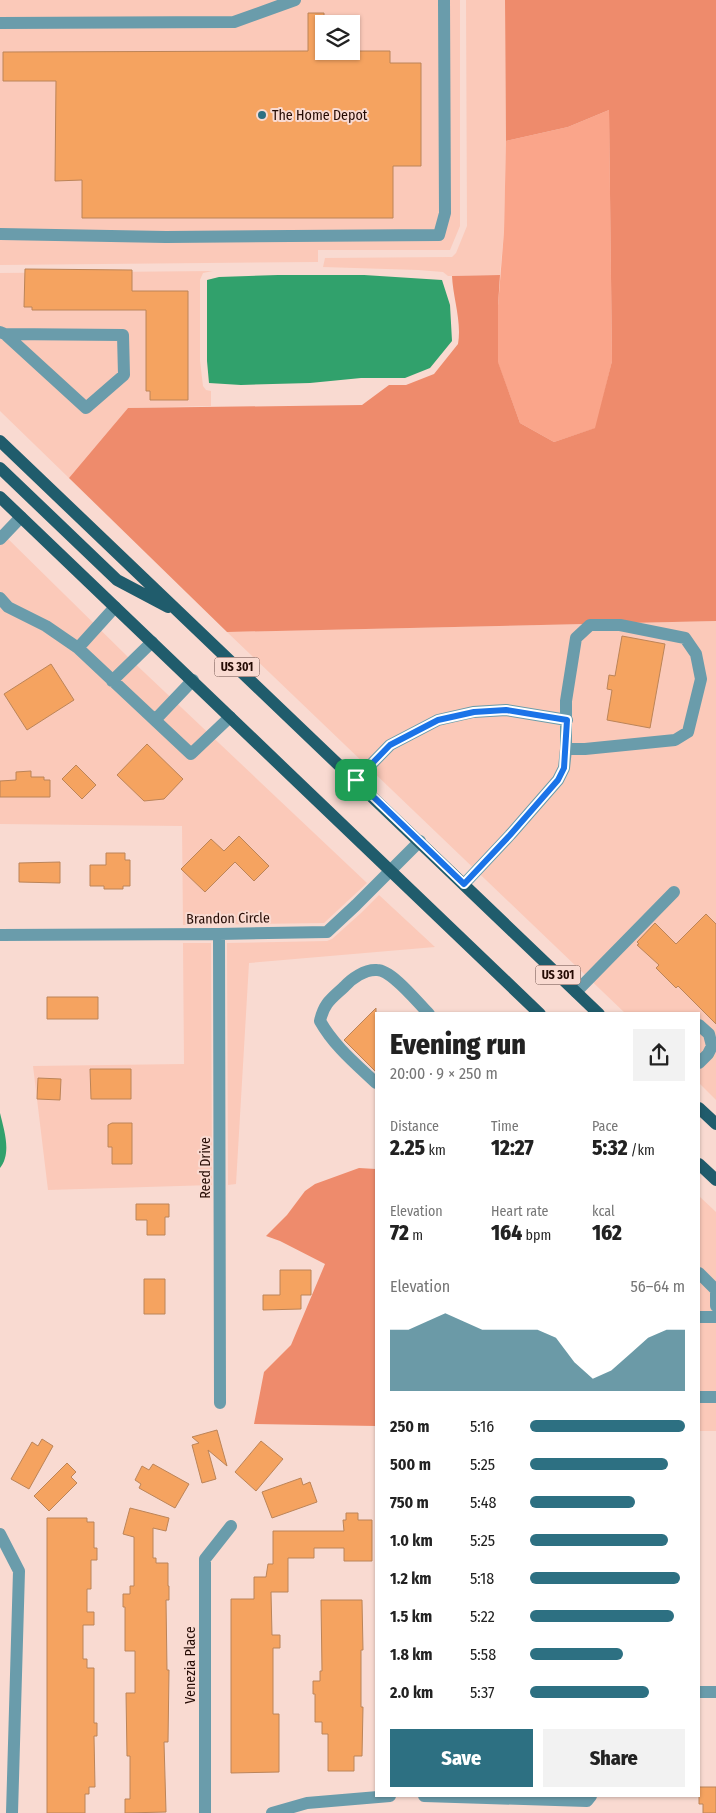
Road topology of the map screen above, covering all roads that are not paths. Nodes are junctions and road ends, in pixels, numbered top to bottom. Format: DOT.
graph roads {
  1 [pos="295,0"];
  2 [pos="444,0"];
  3 [pos="0,23"];
  4 [pos="0,234"];
  5 [pos="3,333"];
  6 [pos="0,441"];
  7 [pos="0,468"];
  8 [pos="0,497"];
  9 [pos="21,517"];
  10 [pos="0,539"];
  11 [pos="0,598"];
  12 [pos="115,607"];
  13 [pos="181,614"];
  14 [pos="152,642"];
  15 [pos="78,648"];
  16 [pos="192,680"];
  17 [pos="112,681"];
  18 [pos="230,717"];
  19 [pos="154,720"];
  20 [pos="567,720"];
  21 [pos="566,749"];
  22 [pos="356,780"];
  23 [pos="420,841"];
  24 [pos="391,871"];
  25 [pos="464,884"];
  26 [pos="674,892"];
  27 [pos="219,934"];
  28 [pos="0,935"];
  29 [pos="576,992"];
  30 [pos="427,1012"];
  31 [pos="538,1012"];
  32 [pos="597,1012"];
  33 [pos="700,1026"];
  34 [pos="700,1062"];
  35 [pos="375,1082"];
  36 [pos="700,1109"];
  37 [pos="716,1124"];
  38 [pos="700,1165"];
  39 [pos="716,1180"];
  40 [pos="700,1274"];
  41 [pos="716,1306"];
  42 [pos="700,1317"];
  43 [pos="716,1317"];
  44 [pos="700,1397"];
  45 [pos="716,1397"];
  46 [pos="220,1403"];
  47 [pos="231,1526"];
  48 [pos="0,1534"];
  49 [pos="700,1692"];
  50 [pos="716,1692"];
  51 [pos="380,1797"];
  52 [pos="457,1797"];
  53 [pos="591,1797"];
  54 [pos="12,1813"];
  55 [pos="205,1813"];
  56 [pos="272,1813"];
  1 -- 3 [label="street"];
  2 -- 4 [label="street"];
  5 -- 5 [label="street"];
  6 -- 13 [label="main road, US 301"];
  7 -- 13 [label="main road"];
  8 -- 9 [label="main road, US 301"];
  9 -- 10 [label="street"];
  9 -- 12 [label="main road, US 301"];
  11 -- 15 [label="street"];
  12 -- 14 [label="main road, US 301"];
  12 -- 15 [label="street"];
  13 -- 22 [label="main road, US 301"];
  14 -- 16 [label="main road, US 301"];
  14 -- 17 [label="street"];
  15 -- 17 [label="street"];
  16 -- 18 [label="main road, US 301"];
  16 -- 19 [label="street"];
  17 -- 19 [label="street"];
  18 -- 19 [label="street"];
  18 -- 24 [label="main road, US 301"];
  20 -- 21 [label="street"];
  20 -- 21 [label="street"];
  20 -- 22 [label="street"];
  21 -- 25 [label="street"];
  22 -- 23 [label="main road, US 301"];
  23 -- 24 [label="street, Brandon Circle"];
  23 -- 25 [label="main road, US 301"];
  24 -- 27 [label="street, Brandon Circle"];
  24 -- 31 [label="main road, US 301"];
  25 -- 29 [label="main road, US 301"];
  26 -- 29 [label="street"];
  27 -- 28 [label="street, Brandon Circle"];
  27 -- 46 [label="street, Reed Drive"];
  29 -- 32 [label="main road, US 301"];
  30 -- 35 [label="street"];
  33 -- 34 [label="street"];
  36 -- 37 [label="main road"];
  38 -- 39 [label="main road"];
  40 -- 41 [label="street"];
  42 -- 43 [label="street"];
  44 -- 45 [label="street"];
  47 -- 55 [label="street, Venezia Place"];
  48 -- 54 [label="street"];
  49 -- 50 [label="street"];
  51 -- 56 [label="street"];
  52 -- 53 [label="street"];
}
